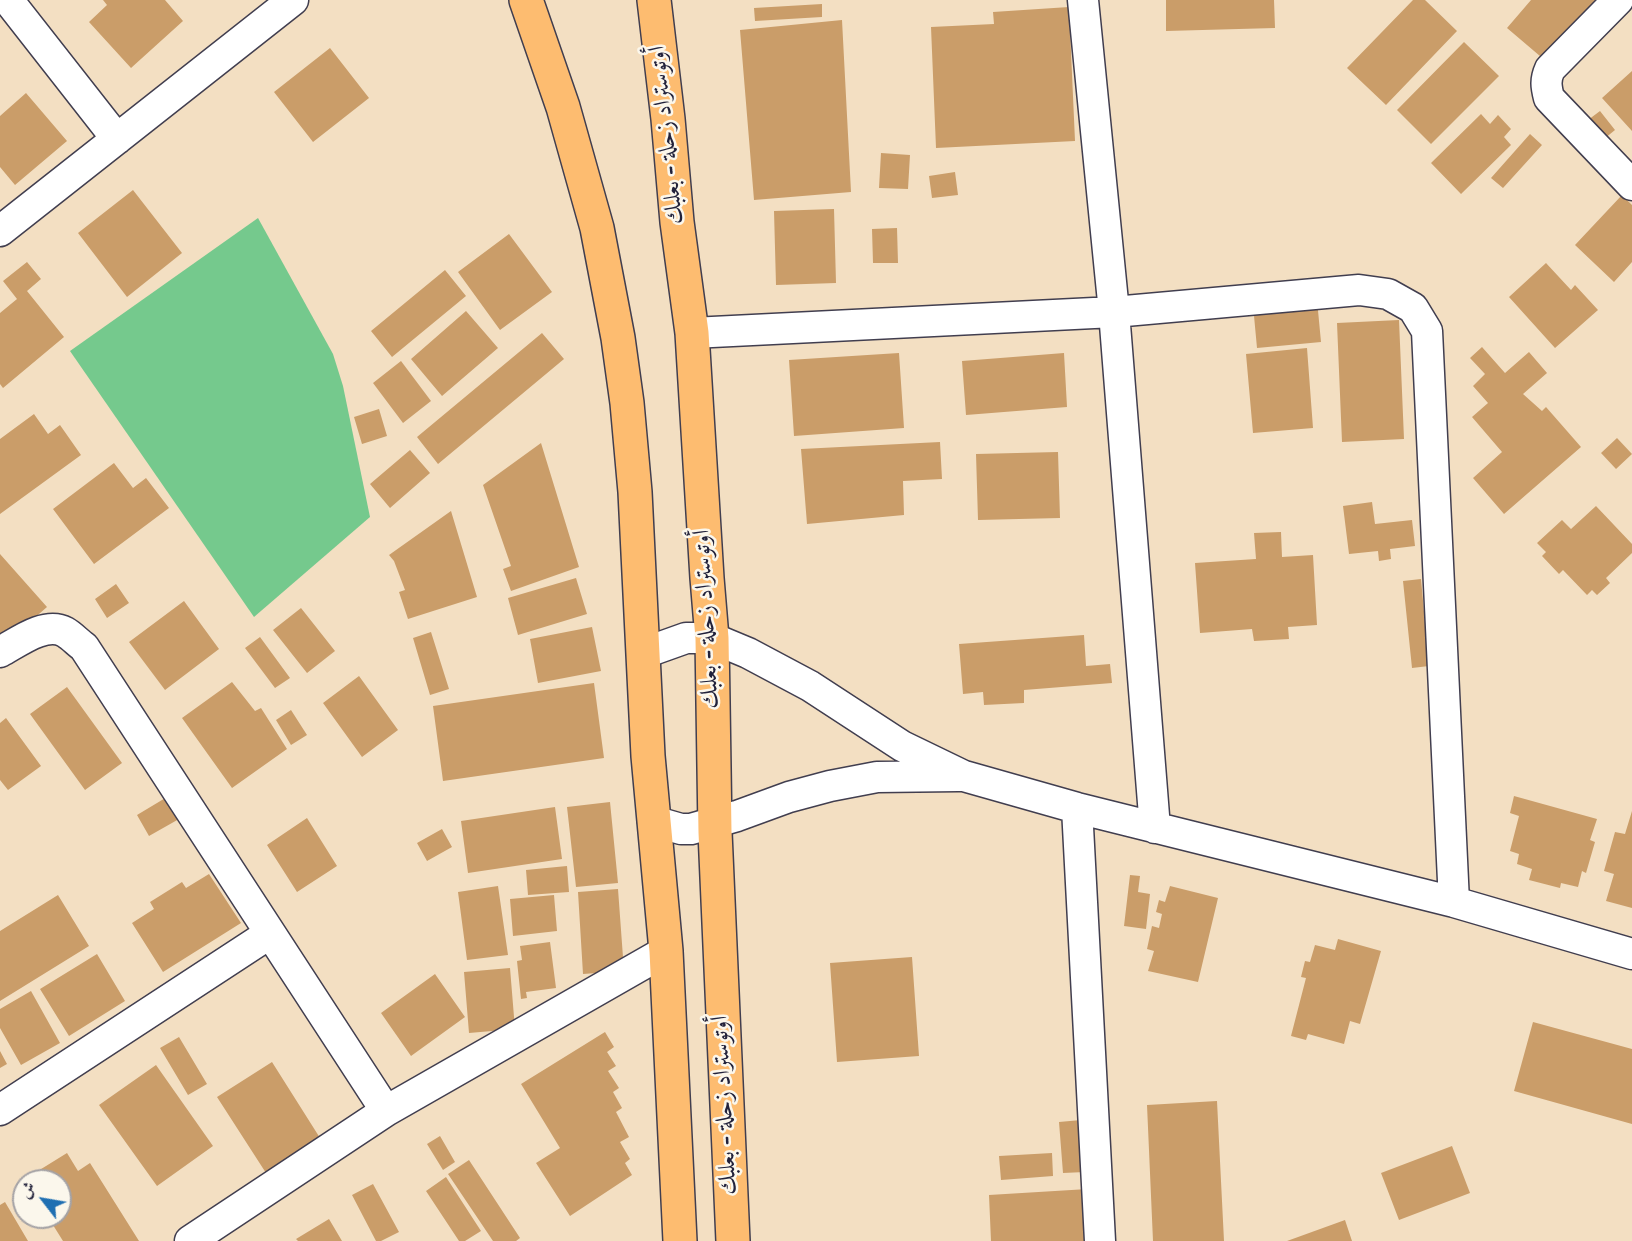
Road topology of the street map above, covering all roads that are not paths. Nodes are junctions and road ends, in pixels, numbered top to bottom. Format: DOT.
graph roads {
  1 [pos="8,0"];
  2 [pos="293,0"];
  3 [pos="526,0"];
  4 [pos="654,0"];
  5 [pos="1083,0"];
  6 [pos="1618,0"];
  7 [pos="117,139"];
  8 [pos="1632,185"];
  9 [pos="0,231"];
  10 [pos="1114,312"];
  11 [pos="692,333"];
  12 [pos="712,638"];
  13 [pos="0,652"];
  14 [pos="644,653"];
  15 [pos="964,776"];
  16 [pos="1077,808"];
  17 [pos="653,821"];
  18 [pos="715,822"];
  19 [pos="1155,828"];
  20 [pos="1454,902"];
  21 [pos="269,934"];
  22 [pos="666,951"];
  23 [pos="1632,954"];
  24 [pos="0,1110"];
  25 [pos="386,1111"];
  26 [pos="190,1241"];
  27 [pos="680,1241"];
  28 [pos="733,1241"];
  29 [pos="1100,1241"];
  1 -- 7 [label="street"];
  2 -- 7 [label="street"];
  3 -- 14 [label="highway"];
  4 -- 11 [label="highway, أوتوستراد زحلة - بعلبك"];
  5 -- 10 [label="street"];
  6 -- 8 [label="street"];
  7 -- 9 [label="street"];
  10 -- 11 [label="street"];
  10 -- 19 [label="street"];
  10 -- 20 [label="street"];
  11 -- 12 [label="highway, أوتوستراد زحلة - بعلبك"];
  12 -- 14 [label="street"];
  12 -- 15 [label="street"];
  12 -- 18 [label="highway, أوتوستراد زحلة - بعلبك"];
  13 -- 21 [label="street"];
  14 -- 17 [label="highway"];
  15 -- 16 [label="street"];
  15 -- 18 [label="street"];
  16 -- 19 [label="street"];
  16 -- 29 [label="street"];
  17 -- 18 [label="street"];
  17 -- 22 [label="highway"];
  18 -- 28 [label="highway, أوتوستراد زحلة - بعلبك"];
  19 -- 20 [label="street"];
  20 -- 23 [label="street"];
  21 -- 24 [label="street"];
  21 -- 25 [label="street"];
  22 -- 25 [label="street"];
  22 -- 27 [label="highway"];
  25 -- 26 [label="street"];
}
